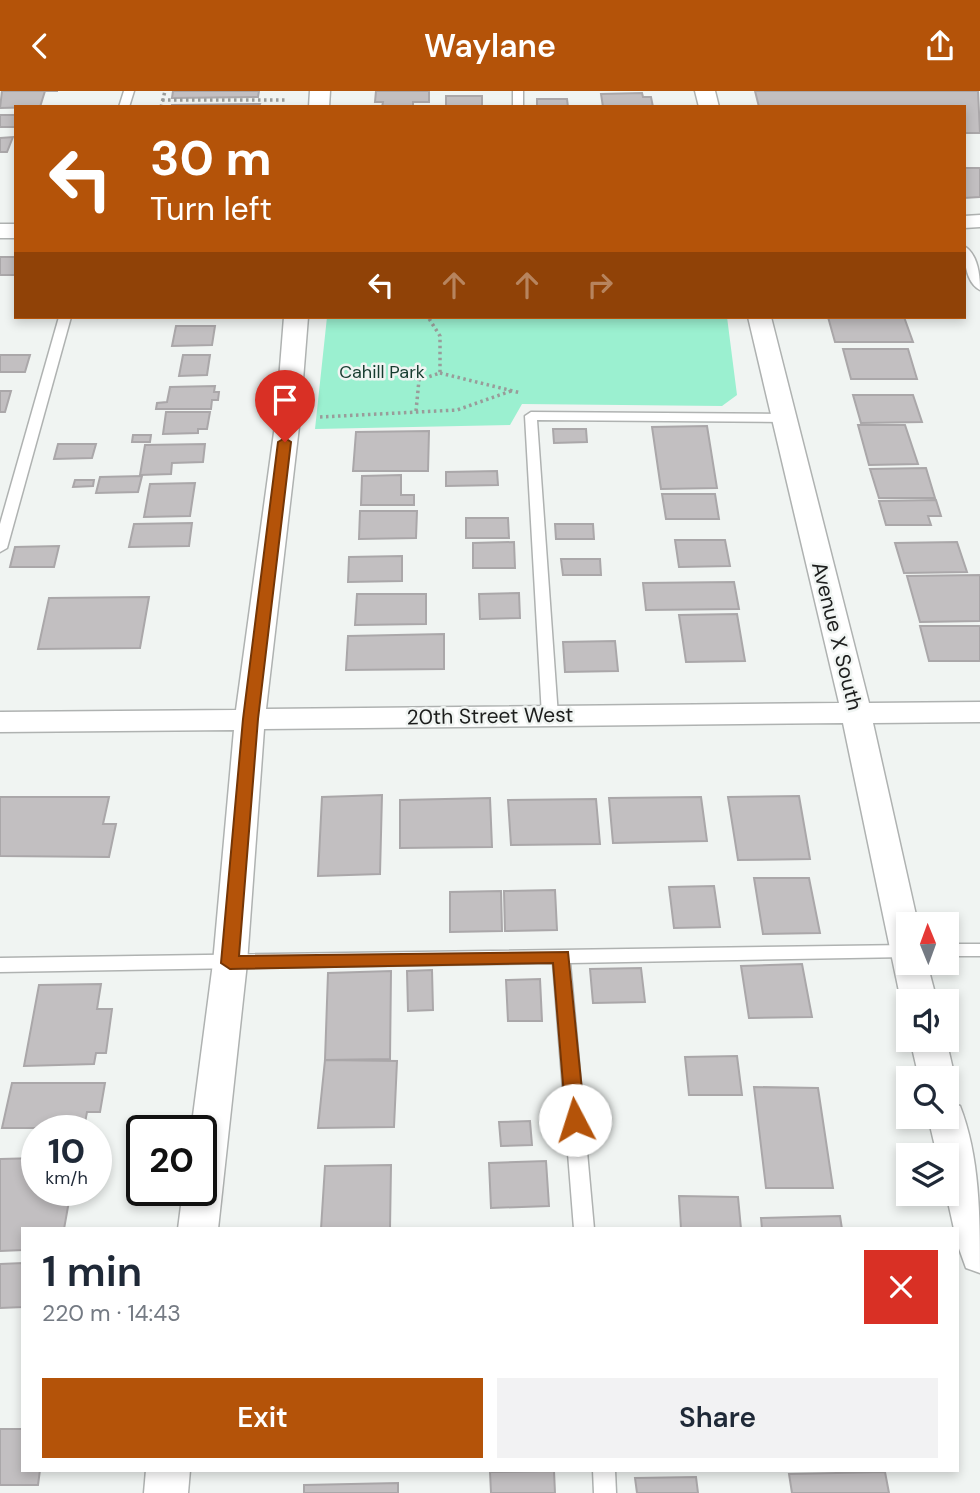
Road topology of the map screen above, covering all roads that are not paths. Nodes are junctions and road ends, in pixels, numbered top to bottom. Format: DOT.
graph roads {
  1 [pos="966,254"];
  2 [pos="980,287"];
  3 [pos="64,319"];
  4 [pos="296,319"];
  5 [pos="760,319"];
  6 [pos="784,418"];
  7 [pos="0,548"];
  8 [pos="980,712"];
  9 [pos="856,713"];
  10 [pos="550,716"];
  11 [pos="250,719"];
  12 [pos="0,722"];
  13 [pos="899,912"];
  14 [pos="959,950"];
  15 [pos="980,950"];
  16 [pos="896,956"];
  17 [pos="561,957"];
  18 [pos="230,963"];
  19 [pos="0,965"];
  20 [pos="950,1129"];
  21 [pos="198,1227"];
  22 [pos="584,1227"];
  23 [pos="980,1257"];
  24 [pos="168,1472"];
  25 [pos="604,1472"];
  26 [pos="166,1493"];
  27 [pos="605,1493"];
  1 -- 2 [label="lane"];
  3 -- 7 [label="lane"];
  4 -- 11 [label="street"];
  5 -- 6 [label="street, Avenue X South"];
  6 -- 9 [label="street, Avenue X South"];
  6 -- 10 [label="lane"];
  8 -- 9 [label="street, 20th Street West"];
  9 -- 10 [label="street, 20th Street West"];
  9 -- 13 [label="street, Avenue X South"];
  10 -- 11 [label="street, 20th Street West"];
  11 -- 12 [label="street, 20th Street West"];
  11 -- 18 [label="street"];
  14 -- 15 [label="lane"];
  16 -- 17 [label="lane"];
  17 -- 18 [label="lane"];
  17 -- 22 [label="lane"];
  18 -- 19 [label="lane"];
  18 -- 21 [label="street"];
  20 -- 23 [label="street"];
  24 -- 26 [label="street"];
  25 -- 27 [label="lane"];
}
